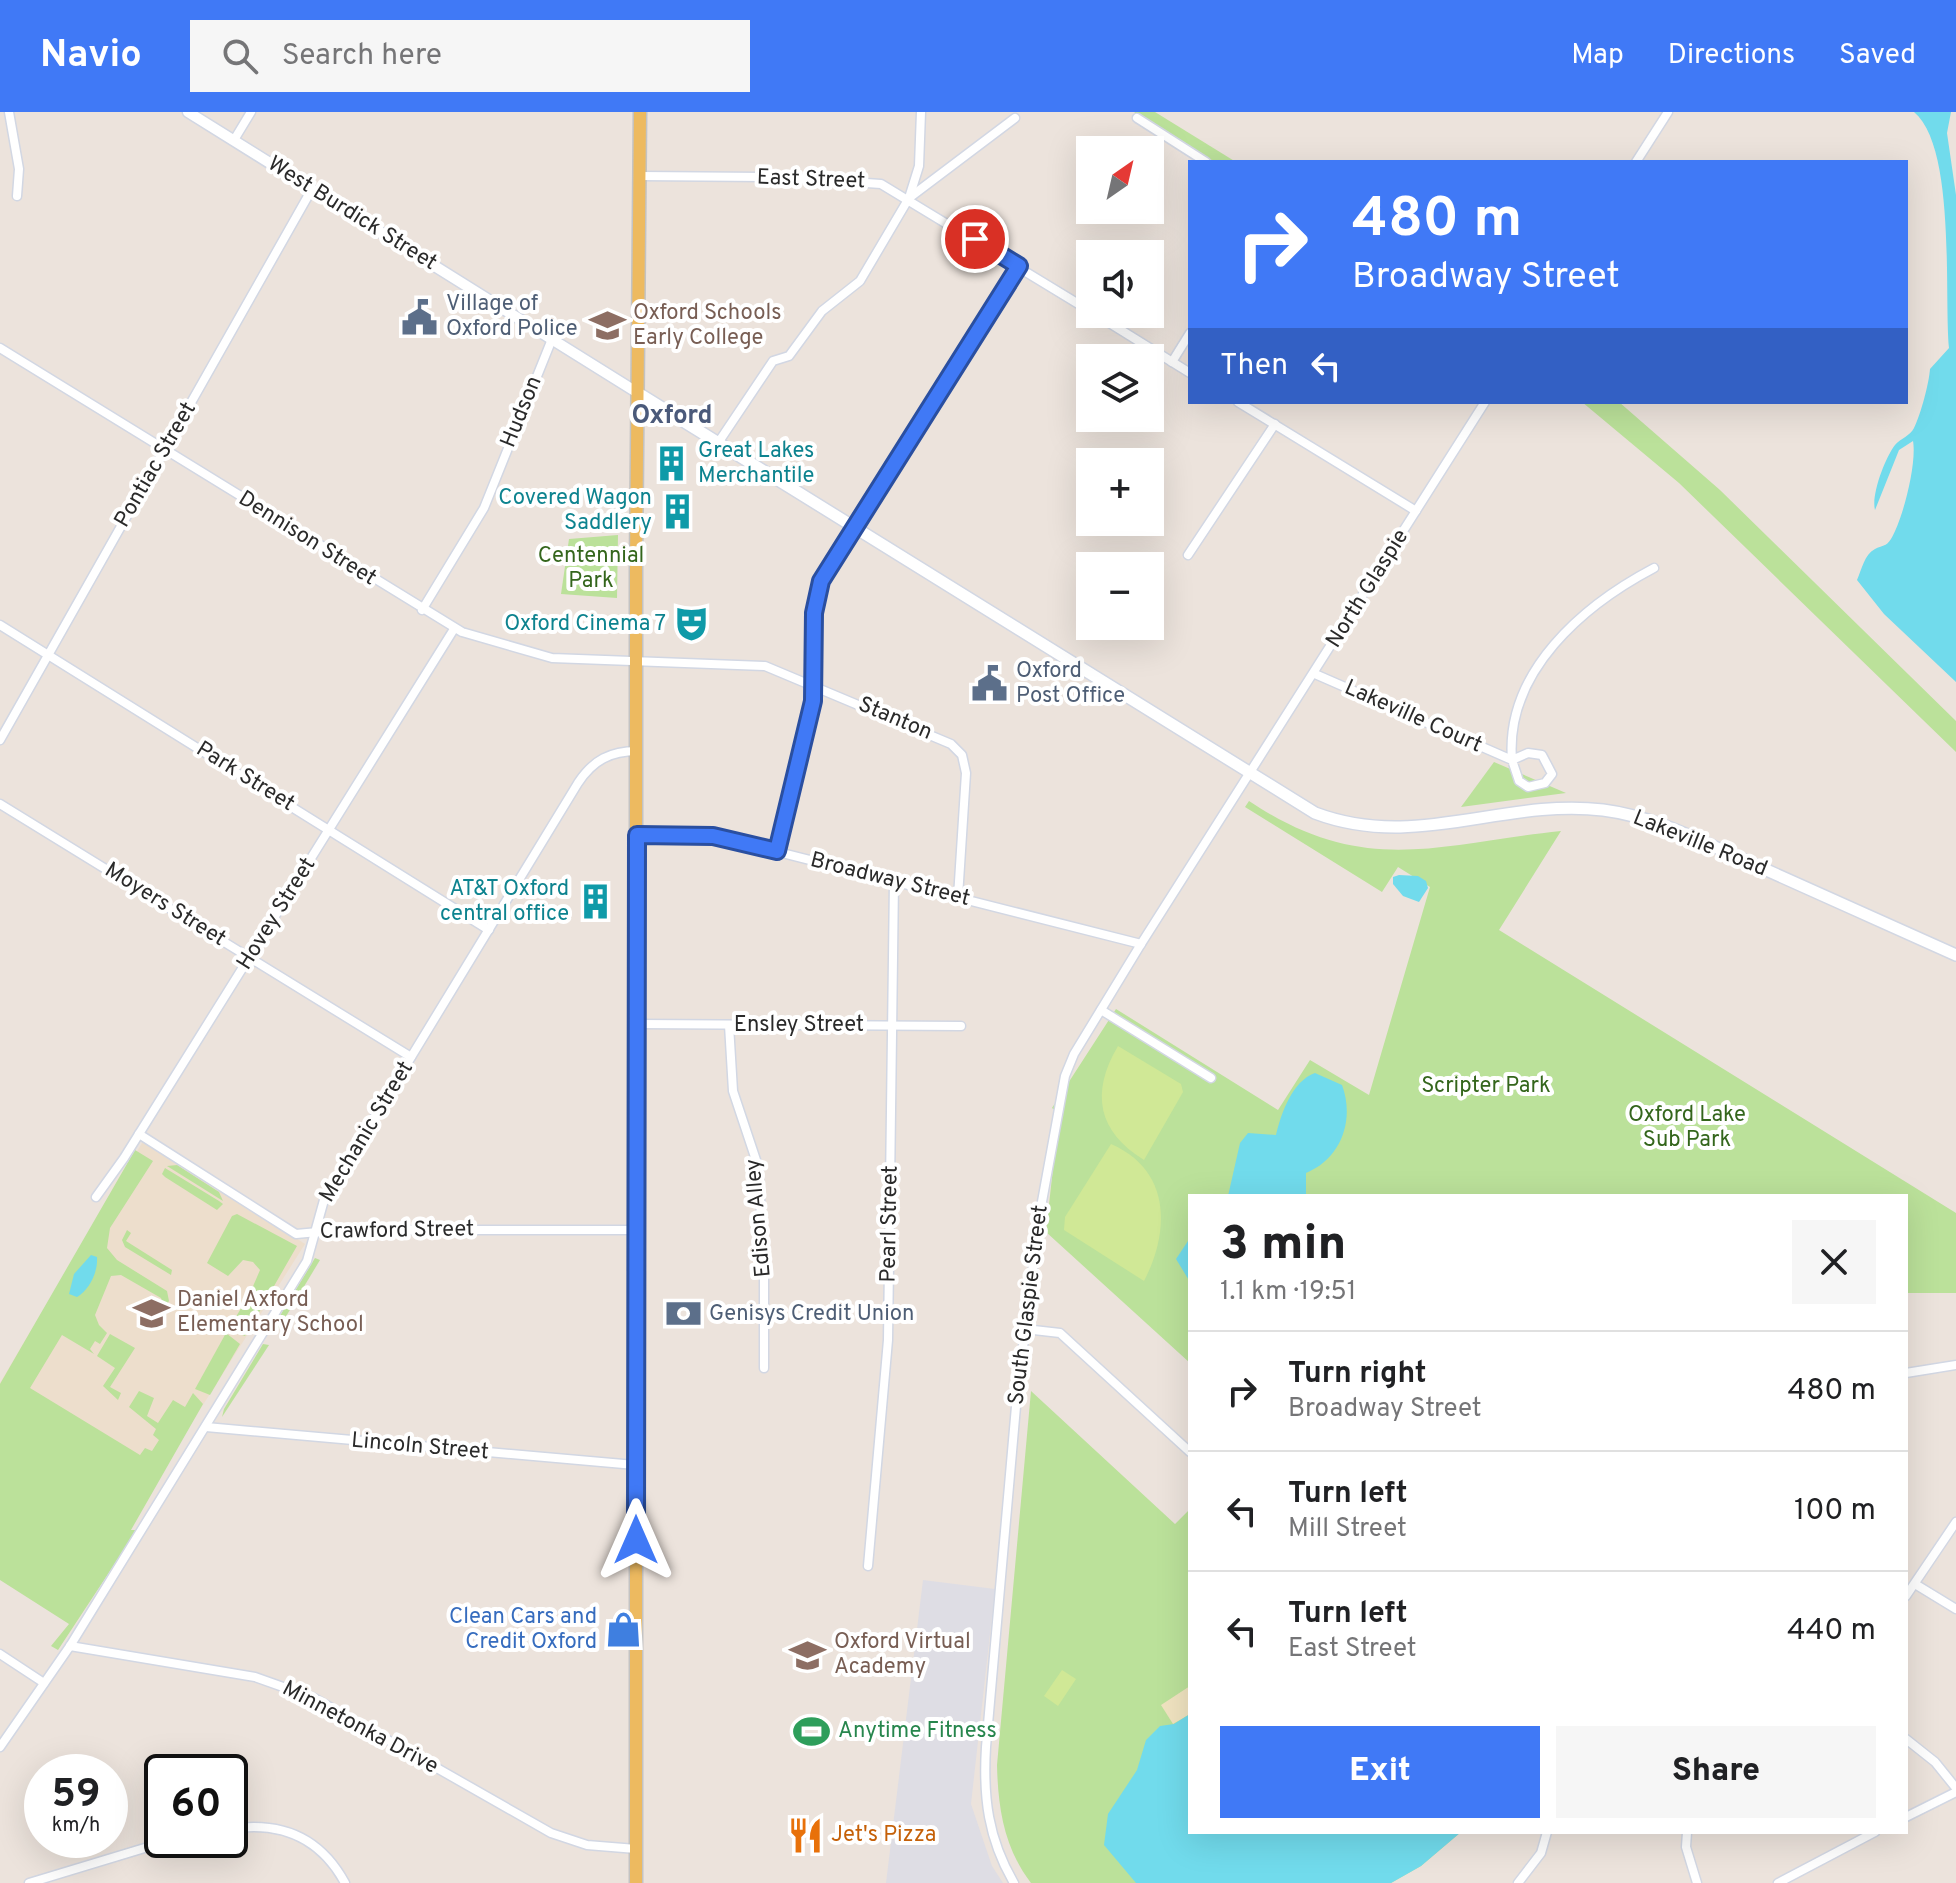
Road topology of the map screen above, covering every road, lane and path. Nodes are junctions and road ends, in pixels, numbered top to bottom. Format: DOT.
graph roads {
  1 [pos="9,112"];
  2 [pos="188,112"];
  3 [pos="251,112"];
  4 [pos="640,112"];
  5 [pos="921,112"];
  6 [pos="1668,112"];
  7 [pos="1015,118"];
  8 [pos="1137,118"];
  9 [pos="234,140"];
  10 [pos="1203,160"];
  11 [pos="1637,160"];
  12 [pos="640,176"];
  13 [pos="312,189"];
  14 [pos="17,196"];
  15 [pos="909,198"];
  16 [pos="1019,266"];
  17 [pos="1076,302"];
  18 [pos="1117,328"];
  19 [pos="1188,336"];
  20 [pos="552,339"];
  21 [pos="0,348"];
  22 [pos="1172,362"];
  23 [pos="1188,372"];
  24 [pos="638,393"];
  25 [pos="1241,404"];
  26 [pos="1484,404"];
  27 [pos="1275,424"];
  28 [pos="718,443"];
  29 [pos="164,450"];
  30 [pos="1416,511"];
  31 [pos="854,528"];
  32 [pos="1188,555"];
  33 [pos="1654,568"];
  34 [pos="422,610"];
  35 [pos="0,625"];
  36 [pos="454,629"];
  37 [pos="48,655"];
  38 [pos="638,663"];
  39 [pos="1315,674"];
  40 [pos="814,685"];
  41 [pos="0,740"];
  42 [pos="637,751"];
  43 [pos="1512,760"];
  44 [pos="1249,774"];
  45 [pos="0,804"];
  46 [pos="329,830"];
  47 [pos="637,835"];
  48 [pos="777,851"];
  49 [pos="894,881"];
  50 [pos="958,897"];
  51 [pos="489,930"];
  52 [pos="1141,944"];
  53 [pos="1956,955"];
  54 [pos="249,957"];
  55 [pos="1101,1010"];
  56 [pos="637,1024"];
  57 [pos="729,1025"];
  58 [pos="894,1026"];
  59 [pos="961,1026"];
  60 [pos="411,1057"];
  61 [pos="1211,1078"];
  62 [pos="139,1134"];
  63 [pos="96,1197"];
  64 [pos="636,1230"];
  65 [pos="315,1232"];
  66 [pos="1025,1329"];
  67 [pos="1956,1365"];
  68 [pos="764,1368"];
  69 [pos="1908,1373"];
  70 [pos="206,1427"];
  71 [pos="1188,1450"];
  72 [pos="635,1465"];
  73 [pos="1956,1522"];
  74 [pos="868,1566"];
  75 [pos="1915,1584"];
  76 [pos="1908,1593"];
  77 [pos="1956,1609"];
  78 [pos="70,1646"];
  79 [pos="0,1654"];
  80 [pos="44,1683"];
  81 [pos="1908,1741"];
  82 [pos="0,1747"];
  83 [pos="1956,1790"];
  84 [pos="1908,1816"];
  85 [pos="248,1828"];
  86 [pos="1546,1834"];
  87 [pos="1687,1834"];
  88 [pos="1871,1834"];
  89 [pos="636,1843"];
  90 [pos="144,1848"];
  91 [pos="1788,1880"];
  92 [pos="29,1883"];
  93 [pos="345,1883"];
  94 [pos="636,1883"];
  95 [pos="1014,1883"];
  96 [pos="1518,1883"];
  97 [pos="1697,1883"];
  98 [pos="1778,1883"];
  1 -- 14 [label="street"];
  2 -- 9 [label="street, West Burdick Street"];
  3 -- 9 [label="street"];
  4 -- 12 [label="main road"];
  5 -- 15 [label="street"];
  6 -- 11 [label="street"];
  7 -- 15 [label="street"];
  8 -- 10 [label="street"];
  9 -- 13 [label="street, West Burdick Street"];
  12 -- 15 [label="street, East Street"];
  12 -- 24 [label="main road"];
  13 -- 20 [label="street, West Burdick Street"];
  13 -- 29 [label="street, Pontiac Street"];
  15 -- 16 [label="street, East Street"];
  15 -- 28 [label="street"];
  16 -- 17 [label="street, East Street"];
  16 -- 31 [label="street"];
  18 -- 22 [label="street"];
  19 -- 22 [label="street"];
  20 -- 24 [label="street, West Burdick Street"];
  20 -- 34 [label="street, Hudson"];
  21 -- 29 [label="street, Dennison Street"];
  22 -- 23 [label="street"];
  24 -- 28 [label="main road, Lakeville Road"];
  24 -- 38 [label="main road"];
  25 -- 27 [label="street"];
  26 -- 30 [label="street, North Glaspie"];
  27 -- 30 [label="street"];
  27 -- 32 [label="street"];
  28 -- 31 [label="main road, Lakeville Road"];
  29 -- 34 [label="street, Dennison Street"];
  29 -- 37 [label="street, Pontiac Street"];
  30 -- 39 [label="street, North Glaspie"];
  31 -- 40 [label="street"];
  31 -- 44 [label="main road, Lakeville Road"];
  33 -- 43 [label="street"];
  34 -- 36 [label="street, Dennison Street"];
  35 -- 37 [label="street, Park Street"];
  36 -- 38 [label="street, Dennison Street"];
  36 -- 46 [label="street, Hovey Street"];
  37 -- 41 [label="street, Pontiac Street"];
  37 -- 46 [label="street, Park Street"];
  38 -- 40 [label="street, Stanton"];
  38 -- 42 [label="main road"];
  39 -- 43 [label="street, Lakeville Court"];
  39 -- 44 [label="street, North Glaspie"];
  40 -- 48 [label="street"];
  40 -- 50 [label="street, Stanton"];
  42 -- 47 [label="main road"];
  42 -- 51 [label="street, Mechanic Street"];
  43 -- 43 [label="street, Lakeville Court"];
  44 -- 52 [label="street, South Glaspie Street"];
  44 -- 53 [label="main road, Lakeville Road"];
  45 -- 54 [label="street, Moyers Street"];
  46 -- 51 [label="street, Park Street"];
  46 -- 54 [label="street, Hovey Street"];
  47 -- 48 [label="street, Broadway Street"];
  47 -- 56 [label="main road"];
  48 -- 49 [label="street, Broadway Street"];
  49 -- 50 [label="street, Broadway Street"];
  49 -- 58 [label="street, Pearl Street"];
  50 -- 52 [label="street, Broadway Street"];
  51 -- 60 [label="street, Mechanic Street"];
  52 -- 55 [label="street, South Glaspie Street"];
  54 -- 60 [label="street, Moyers Street"];
  54 -- 62 [label="street, Hovey Street"];
  55 -- 61 [label="street"];
  55 -- 66 [label="street, South Glaspie Street"];
  56 -- 57 [label="street, Ensley Street"];
  56 -- 64 [label="main road"];
  57 -- 58 [label="street, Ensley Street"];
  57 -- 68 [label="street, Edison Alley"];
  58 -- 59 [label="street, Ensley Street"];
  58 -- 74 [label="street, Pearl Street"];
  60 -- 65 [label="street, Mechanic Street"];
  62 -- 63 [label="street, Hovey Street"];
  62 -- 65 [label="street, Crawford Street"];
  64 -- 65 [label="street, Crawford Street"];
  64 -- 72 [label="main road"];
  65 -- 70 [label="street, Mechanic Street"];
  66 -- 71 [label="street"];
  66 -- 95 [label="street, South Glaspie Street"];
  67 -- 69 [label="street"];
  70 -- 72 [label="street, Lincoln Street"];
  70 -- 78 [label="street, Mechanic Street"];
  72 -- 89 [label="main road"];
  73 -- 75 [label="street"];
  75 -- 76 [label="street"];
  75 -- 77 [label="street"];
  78 -- 80 [label="street, Mechanic Street"];
  78 -- 89 [label="street, Minnetonka Drive"];
  79 -- 80 [label="street"];
  80 -- 82 [label="street, Mechanic Street"];
  81 -- 83 [label="street"];
  83 -- 84 [label="street"];
  85 -- 93 [label="street"];
  86 -- 96 [label="street"];
  87 -- 97 [label="street"];
  88 -- 91 [label="street"];
  89 -- 94 [label="main road"];
  90 -- 92 [label="street"];
  91 -- 98 [label="street"];
}
